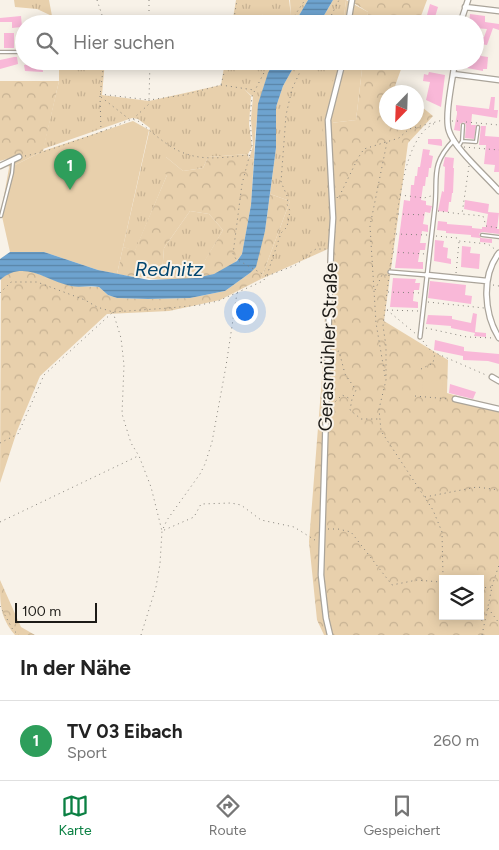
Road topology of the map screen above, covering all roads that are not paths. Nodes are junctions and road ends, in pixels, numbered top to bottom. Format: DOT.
graph roads {
  1 [pos="352,0"];
  2 [pos="468,0"];
  3 [pos="465,7"];
  4 [pos="499,11"];
  5 [pos="350,15"];
  6 [pos="463,15"];
  7 [pos="0,52"];
  8 [pos="15,52"];
  9 [pos="341,70"];
  10 [pos="454,70"];
  11 [pos="453,74"];
  12 [pos="499,80"];
  13 [pos="463,126"];
  14 [pos="478,127"];
  15 [pos="454,140"];
  16 [pos="462,141"];
  17 [pos="458,146"];
  18 [pos="19,156"];
  19 [pos="13,160"];
  20 [pos="0,166"];
  21 [pos="499,190"];
  22 [pos="1,216"];
  23 [pos="482,235"];
  24 [pos="499,237"];
  25 [pos="499,253"];
  26 [pos="389,273"];
  27 [pos="427,275"];
  28 [pos="487,283"];
  29 [pos="420,337"];
  30 [pos="498,337"];
  31 [pos="492,377"];
  32 [pos="499,381"];
  33 [pos="455,399"];
  34 [pos="499,409"];
  35 [pos="330,635"];
  1 -- 5 [label="street"];
  2 -- 3 [label="street"];
  3 -- 4 [label="street"];
  3 -- 6 [label="street"];
  7 -- 8 [label="lane"];
  9 -- 35 [label="street, Gerasmühler Straße"];
  10 -- 11 [label="street"];
  11 -- 12 [label="street"];
  11 -- 15 [label="street"];
  13 -- 16 [label="lane"];
  14 -- 16 [label="lane"];
  15 -- 17 [label="street"];
  15 -- 27 [label="street"];
  16 -- 17 [label="lane"];
  17 -- 21 [label="street"];
  18 -- 19 [label="street"];
  19 -- 20 [label="street"];
  19 -- 22 [label="lane"];
  23 -- 24 [label="lane"];
  25 -- 28 [label="street"];
  26 -- 27 [label="street"];
  27 -- 28 [label="street"];
  27 -- 29 [label="street"];
  28 -- 30 [label="street"];
  31 -- 32 [label="street"];
  33 -- 34 [label="street"];
}
